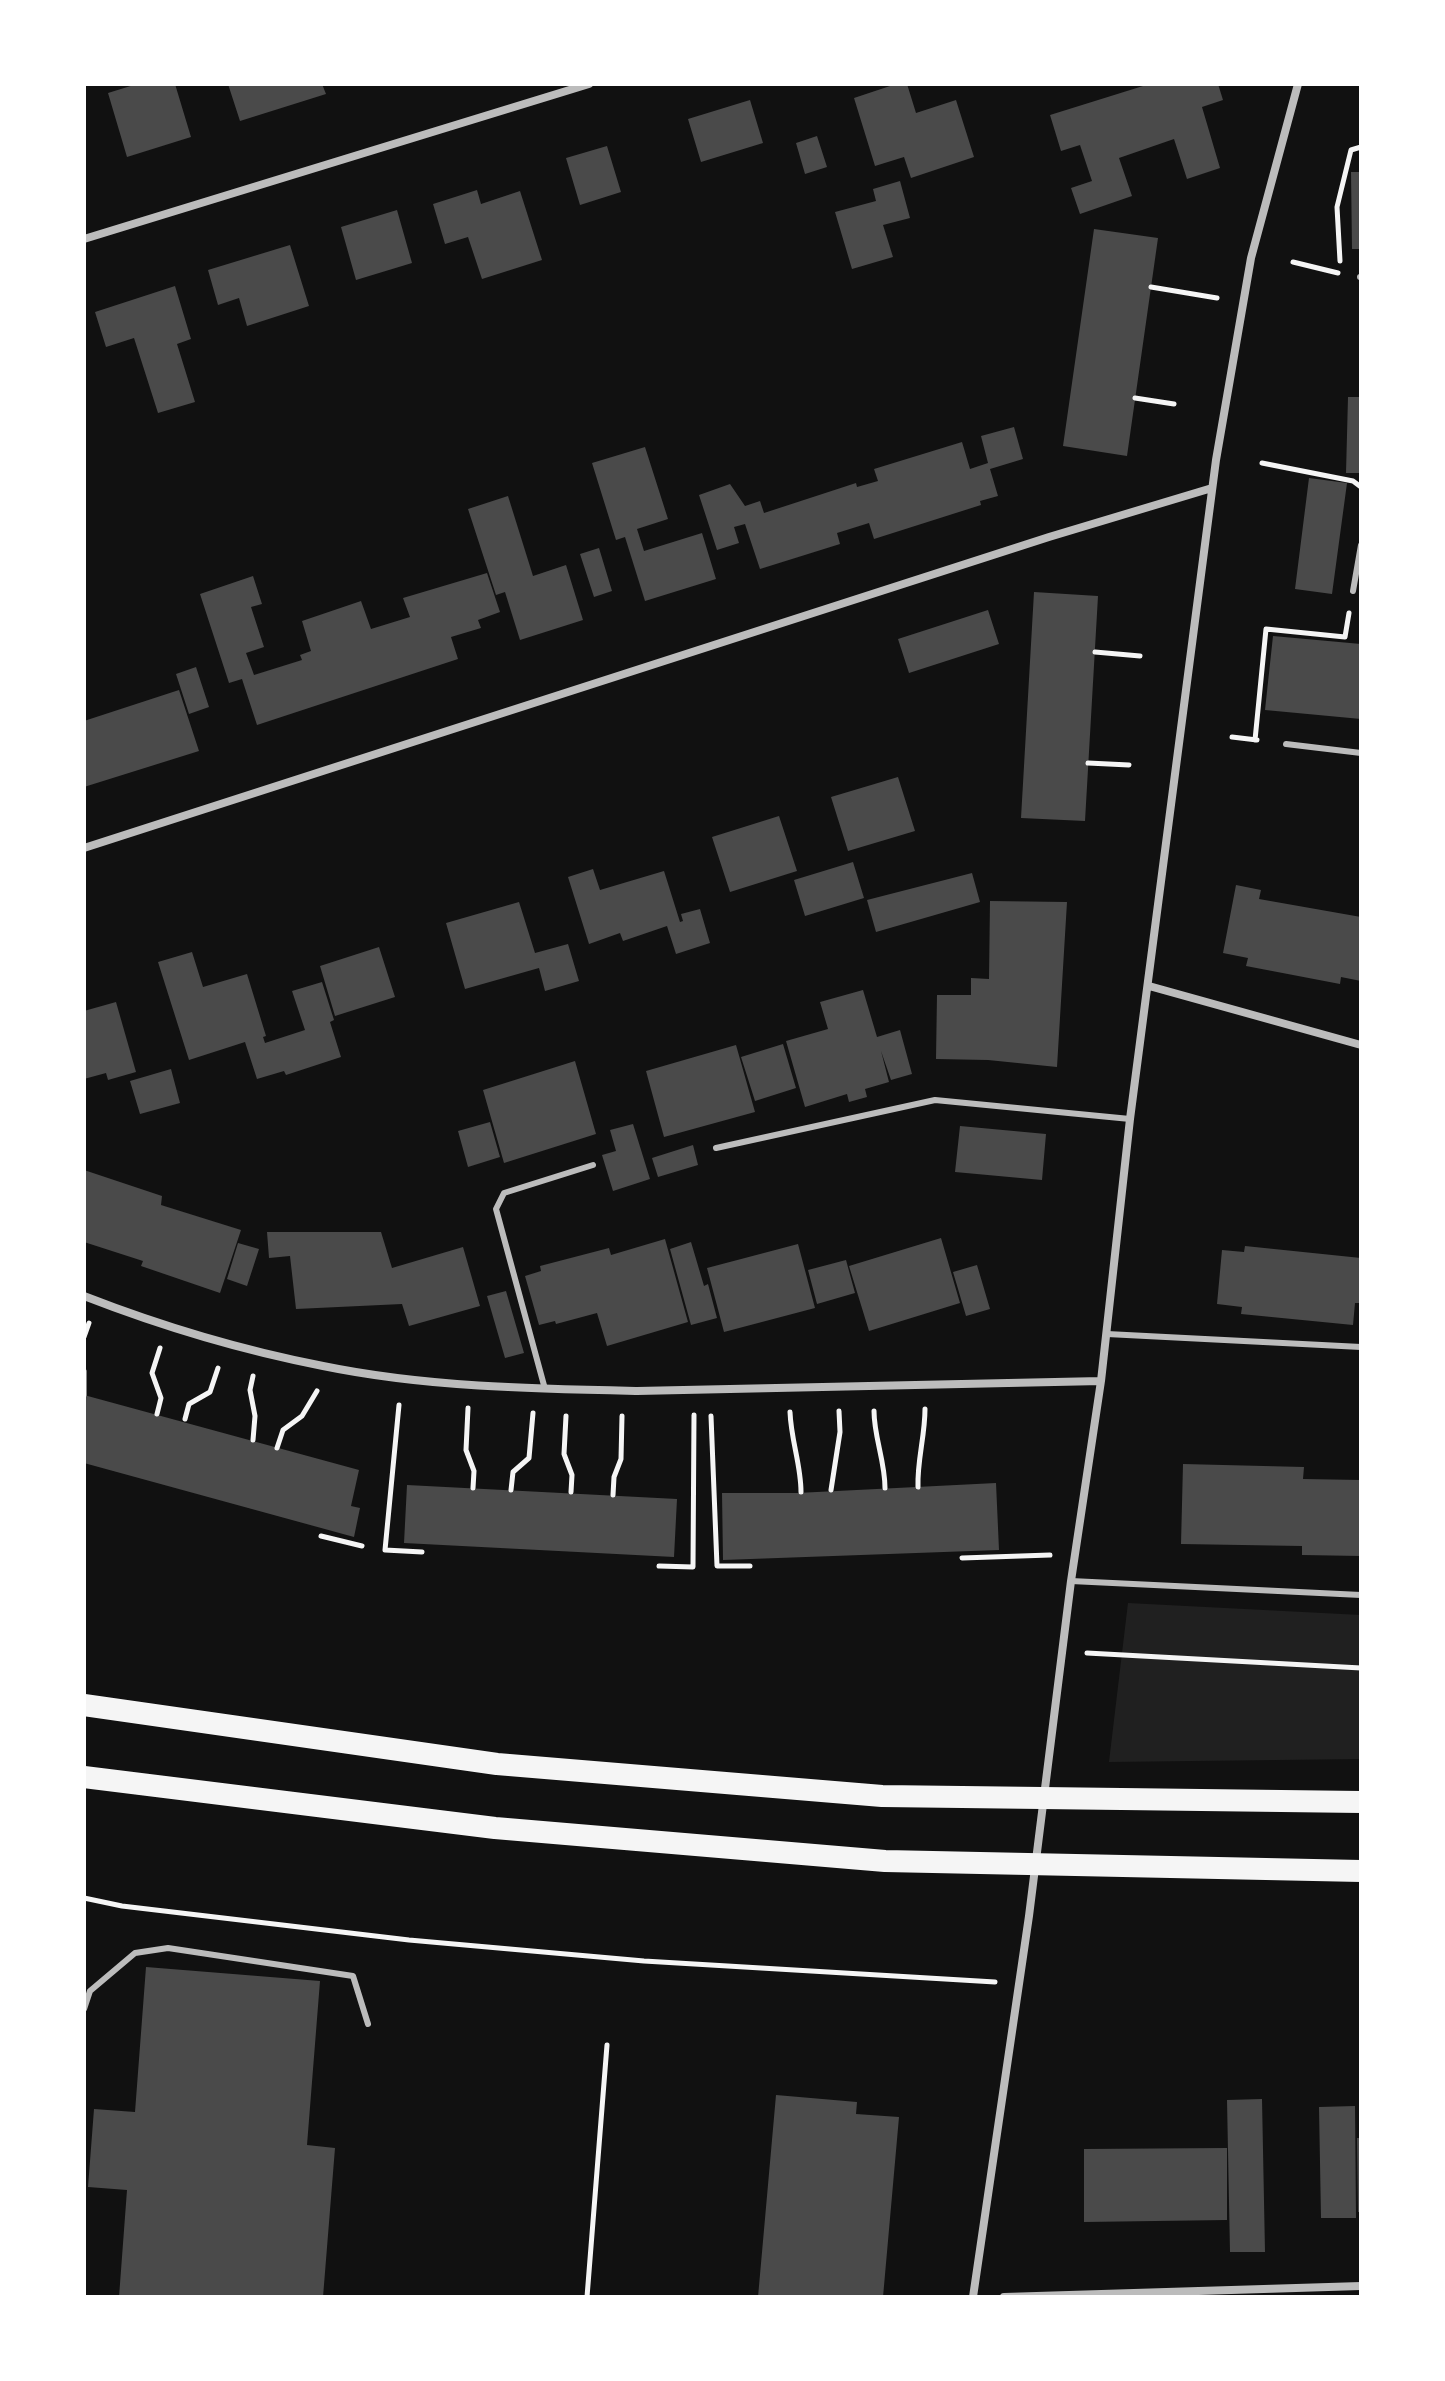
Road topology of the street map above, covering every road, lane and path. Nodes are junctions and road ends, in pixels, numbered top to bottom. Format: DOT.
graph roads {
  1 [pos="589,84"];
  2 [pos="1298,84"];
  3 [pos="1361,147"];
  4 [pos="84,239"];
  5 [pos="1293,262"];
  6 [pos="1151,287"];
  7 [pos="1195,294"];
  8 [pos="1135,398"];
  9 [pos="1174,404"];
  10 [pos="1262,463"];
  11 [pos="1361,487"];
  12 [pos="1212,488"];
  13 [pos="1361,545"];
  14 [pos="1353,591"];
  15 [pos="1095,652"];
  16 [pos="1140,656"];
  17 [pos="1232,737"];
  18 [pos="1286,744"];
  19 [pos="1361,753"];
  20 [pos="1088,763"];
  21 [pos="1129,765"];
  22 [pos="84,848"];
  23 [pos="1149,986"];
  24 [pos="1361,1045"];
  25 [pos="1130,1119"];
  26 [pos="716,1148"];
  27 [pos="593,1165"];
  28 [pos="84,1296"];
  29 [pos="167,1325"];
  30 [pos="1107,1334"];
  31 [pos="225,1344"];
  32 [pos="1361,1347"];
  33 [pos="259,1352"];
  34 [pos="323,1366"];
  35 [pos="84,1371"];
  36 [pos="401,1377"];
  37 [pos="1101,1381"];
  38 [pos="469,1383"];
  39 [pos="924,1385"];
  40 [pos="839,1386"];
  41 [pos="873,1386"];
  42 [pos="533,1388"];
  43 [pos="789,1388"];
  44 [pos="545,1389"];
  45 [pos="710,1389"];
  46 [pos="695,1390"];
  47 [pos="566,1391"];
  48 [pos="623,1391"];
  49 [pos="84,1395"];
  50 [pos="157,1414"];
  51 [pos="185,1419"];
  52 [pos="253,1440"];
  53 [pos="277,1448"];
  54 [pos="918,1487"];
  55 [pos="473,1488"];
  56 [pos="885,1488"];
  57 [pos="511,1490"];
  58 [pos="831,1490"];
  59 [pos="571,1492"];
  60 [pos="801,1492"];
  61 [pos="613,1495"];
  62 [pos="321,1536"];
  63 [pos="362,1546"];
  64 [pos="422,1552"];
  65 [pos="1075,1555"];
  66 [pos="962,1558"];
  67 [pos="659,1566"];
  68 [pos="750,1566"];
  69 [pos="1071,1581"];
  70 [pos="1361,1595"];
  71 [pos="1062,1652"];
  72 [pos="1361,1668"];
  73 [pos="84,1705"];
  74 [pos="84,1777"];
  75 [pos="1361,1802"];
  76 [pos="1361,1871"];
  77 [pos="84,1898"];
  78 [pos="1018,1984"];
  79 [pos="84,2009"];
  80 [pos="368,2024"];
  81 [pos="607,2045"];
  82 [pos="1361,2286"];
  83 [pos="587,2297"];
  84 [pos="973,2297"];
  85 [pos="1004,2297"];
  1 -- 4 [label="street"];
  2 -- 12 [label="street"];
  3 -- 5 [label="path"];
  6 -- 7 [label="path"];
  8 -- 9 [label="path"];
  10 -- 11 [label="path"];
  12 -- 22 [label="street"];
  12 -- 23 [label="street"];
  13 -- 14 [label="lane"];
  14 -- 17 [label="path"];
  15 -- 16 [label="path"];
  18 -- 19 [label="lane"];
  20 -- 21 [label="path"];
  23 -- 24 [label="street"];
  23 -- 25 [label="street"];
  25 -- 26 [label="lane"];
  25 -- 30 [label="street"];
  27 -- 44 [label="lane"];
  28 -- 29 [label="street"];
  29 -- 31 [label="street"];
  29 -- 50 [label="path"];
  30 -- 32 [label="lane"];
  30 -- 37 [label="street"];
  31 -- 33 [label="street"];
  31 -- 51 [label="path"];
  33 -- 34 [label="street"];
  33 -- 52 [label="path"];
  34 -- 36 [label="street"];
  34 -- 53 [label="path"];
  35 -- 49 [label="path"];
  36 -- 38 [label="street"];
  36 -- 64 [label="path"];
  37 -- 39 [label="street"];
  37 -- 65 [label="street"];
  38 -- 42 [label="street"];
  38 -- 55 [label="path"];
  39 -- 41 [label="street"];
  39 -- 54 [label="path"];
  40 -- 41 [label="street"];
  40 -- 43 [label="street"];
  40 -- 58 [label="path"];
  41 -- 56 [label="path"];
  42 -- 44 [label="street"];
  42 -- 57 [label="path"];
  43 -- 45 [label="street"];
  43 -- 60 [label="path"];
  44 -- 47 [label="street"];
  45 -- 46 [label="street"];
  45 -- 68 [label="path"];
  46 -- 48 [label="street"];
  46 -- 67 [label="path"];
  47 -- 48 [label="street"];
  47 -- 59 [label="path"];
  48 -- 61 [label="path"];
  62 -- 63 [label="path"];
  65 -- 66 [label="path"];
  65 -- 69 [label="street"];
  69 -- 70 [label="lane"];
  69 -- 71 [label="street"];
  71 -- 72 [label="path"];
  71 -- 78 [label="street"];
  73 -- 75 [label="highway"];
  74 -- 76 [label="highway"];
  77 -- 78 [label="path"];
  78 -- 84 [label="street"];
  79 -- 80 [label="lane"];
  81 -- 83 [label="path"];
  82 -- 85 [label="street"];
}
